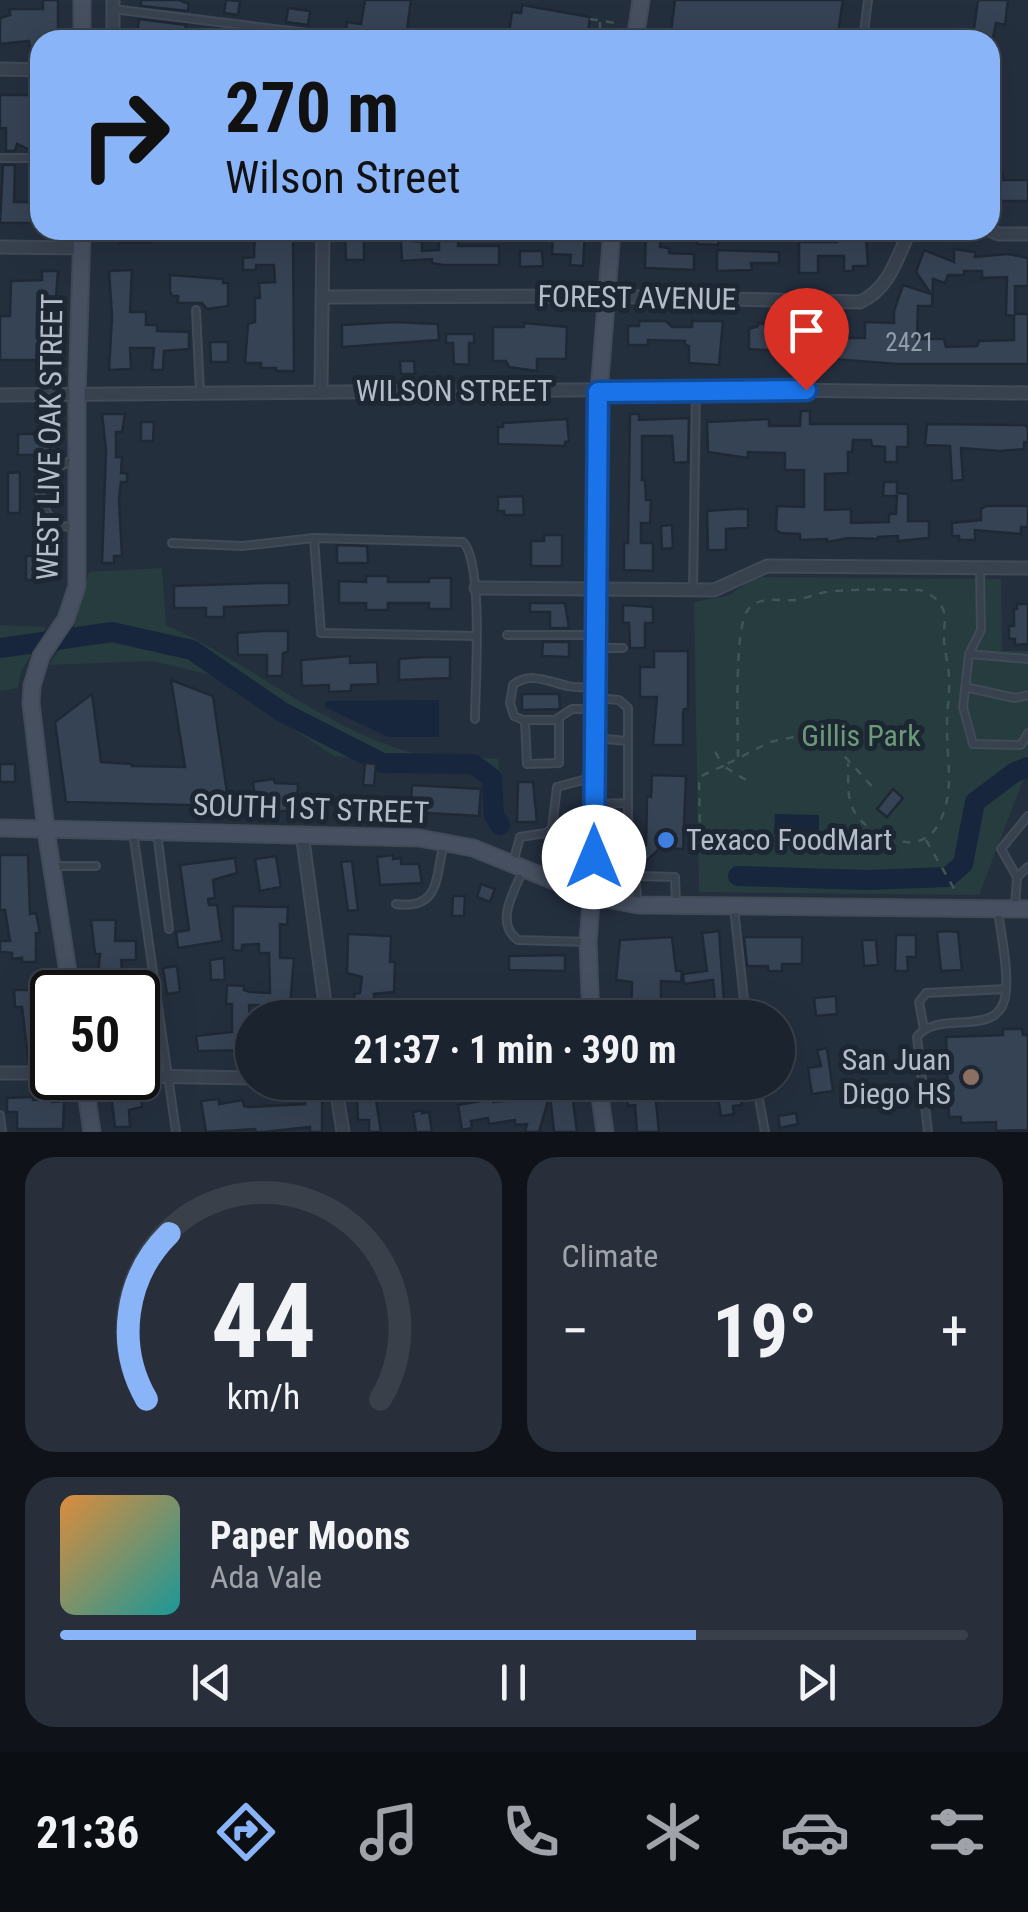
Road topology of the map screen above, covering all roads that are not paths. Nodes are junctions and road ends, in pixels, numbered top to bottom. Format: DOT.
graph roads {
  1 [pos="82,0"];
  2 [pos="641,0"];
  3 [pos="868,0"];
  4 [pos="113,4"];
  5 [pos="82,30"];
  6 [pos="112,30"];
  7 [pos="294,30"];
  8 [pos="636,30"];
  9 [pos="864,30"];
  10 [pos="0,70"];
  11 [pos="30,70"];
  12 [pos="0,158"];
  13 [pos="30,158"];
  14 [pos="1000,231"];
  15 [pos="1028,234"];
  16 [pos="82,240"];
  17 [pos="323,240"];
  18 [pos="611,240"];
  19 [pos="906,240"];
  20 [pos="0,247"];
  21 [pos="82,248"];
  22 [pos="606,296"];
  23 [pos="322,297"];
  24 [pos="196,310"];
  25 [pos="696,389"];
  26 [pos="321,390"];
  27 [pos="200,392"];
  28 [pos="598,392"];
  29 [pos="1028,393"];
  30 [pos="0,394"];
  31 [pos="77,396"];
  32 [pos="77,458"];
  33 [pos="77,527"];
  34 [pos="314,538"];
  35 [pos="172,544"];
  36 [pos="980,568"];
  37 [pos="1028,568"];
  38 [pos="476,588"];
  39 [pos="594,588"];
  40 [pos="693,591"];
  41 [pos="507,635"];
  42 [pos="476,636"];
  43 [pos="594,642"];
  44 [pos="623,648"];
  45 [pos="968,654"];
  46 [pos="1028,659"];
  47 [pos="965,687"];
  48 [pos="1028,695"];
  49 [pos="594,698"];
  50 [pos="475,719"];
  51 [pos="559,719"];
  52 [pos="525,720"];
  53 [pos="1028,733"];
  54 [pos="594,738"];
  55 [pos="628,741"];
  56 [pos="594,777"];
  57 [pos="628,803"];
  58 [pos="594,804"];
  59 [pos="1028,816"];
  60 [pos="0,828"];
  61 [pos="46,830"];
  62 [pos="133,831"];
  63 [pos="157,831"];
  64 [pos="302,833"];
  65 [pos="444,842"];
  66 [pos="620,856"];
  67 [pos="594,864"];
  68 [pos="52,866"];
  69 [pos="96,866"];
  70 [pos="518,866"];
  71 [pos="1028,866"];
  72 [pos="635,876"];
  73 [pos="1017,877"];
  74 [pos="592,896"];
  75 [pos="396,904"];
  76 [pos="638,905"];
  77 [pos="676,906"];
  78 [pos="734,907"];
  79 [pos="1014,909"];
  80 [pos="168,929"];
  81 [pos="588,942"];
  82 [pos="68,970"];
  83 [pos="1006,989"];
  84 [pos="324,1000"];
  85 [pos="590,1000"];
  86 [pos="744,1000"];
  87 [pos="924,1029"];
  88 [pos="30,1073"];
  89 [pos="0,1074"];
  90 [pos="160,1077"];
  91 [pos="169,1077"];
  92 [pos="235,1078"];
  93 [pos="87,1100"];
  94 [pos="338,1100"];
  95 [pos="601,1100"];
  96 [pos="759,1100"];
  97 [pos="0,1115"];
  98 [pos="2,1132"];
  99 [pos="92,1132"];
  100 [pos="176,1132"];
  101 [pos="342,1132"];
  102 [pos="605,1132"];
  103 [pos="765,1132"];
  104 [pos="928,1132"];
  1 -- 5 [label="main road"];
  2 -- 8 [label="main road"];
  3 -- 9 [label="lane"];
  4 -- 6 [label="street"];
  4 -- 7 [label="lane"];
  10 -- 11 [label="street"];
  12 -- 13 [label="lane"];
  14 -- 15 [label="street"];
  16 -- 21 [label="main road, WEST LIVE OAK STREET"];
  17 -- 23 [label="street"];
  18 -- 22 [label="main road"];
  19 -- 22 [label="street, FOREST AVENUE"];
  20 -- 21 [label="street"];
  21 -- 31 [label="main road, WEST LIVE OAK STREET"];
  22 -- 23 [label="street, FOREST AVENUE"];
  22 -- 28 [label="main road"];
  23 -- 26 [label="street"];
  24 -- 27 [label="lane"];
  25 -- 28 [label="street, WILSON STREET"];
  25 -- 29 [label="street, WILSON STREET"];
  25 -- 40 [label="lane"];
  26 -- 27 [label="street, WILSON STREET"];
  26 -- 28 [label="street, WILSON STREET"];
  27 -- 31 [label="street, WILSON STREET"];
  28 -- 39 [label="main road"];
  30 -- 31 [label="street, WILSON STREET"];
  31 -- 32 [label="main road, WEST LIVE OAK STREET"];
  32 -- 33 [label="main road, WEST LIVE OAK STREET"];
  32 -- 33 [label="lane"];
  33 -- 61 [label="main road, WEST LIVE OAK STREET"];
  34 -- 35 [label="lane"];
  34 -- 38 [label="lane"];
  34 -- 42 [label="lane"];
  36 -- 37 [label="street"];
  36 -- 40 [label="street"];
  36 -- 45 [label="lane"];
  38 -- 39 [label="street"];
  38 -- 42 [label="lane"];
  39 -- 40 [label="street"];
  39 -- 43 [label="main road"];
  41 -- 43 [label="lane"];
  42 -- 50 [label="lane"];
  43 -- 44 [label="lane"];
  43 -- 49 [label="main road"];
  45 -- 46 [label="lane"];
  45 -- 47 [label="lane"];
  47 -- 48 [label="lane"];
  47 -- 53 [label="lane"];
  49 -- 51 [label="lane"];
  49 -- 52 [label="lane"];
  49 -- 54 [label="main road"];
  49 -- 55 [label="lane"];
  51 -- 52 [label="lane"];
  51 -- 52 [label="lane"];
  54 -- 55 [label="lane"];
  54 -- 56 [label="main road"];
  55 -- 57 [label="lane"];
  56 -- 58 [label="main road"];
  56 -- 70 [label="lane"];
  57 -- 58 [label="lane"];
  57 -- 66 [label="lane"];
  58 -- 67 [label="main road"];
  59 -- 73 [label="lane"];
  60 -- 61 [label="main road, SOUTH 1ST STREET"];
  61 -- 62 [label="main road, SOUTH 1ST STREET"];
  61 -- 68 [label="main road, WEST LIVE OAK STREET"];
  62 -- 63 [label="main road, SOUTH 1ST STREET"];
  62 -- 91 [label="lane"];
  63 -- 64 [label="main road, SOUTH 1ST STREET"];
  63 -- 80 [label="lane"];
  64 -- 65 [label="main road, SOUTH 1ST STREET"];
  64 -- 84 [label="street"];
  65 -- 70 [label="main road, SOUTH 1ST STREET"];
  65 -- 75 [label="lane"];
  66 -- 67 [label="lane"];
  66 -- 72 [label="lane"];
  67 -- 74 [label="main road"];
  68 -- 69 [label="lane"];
  68 -- 82 [label="main road, WEST LIVE OAK STREET"];
  70 -- 74 [label="main road, SOUTH 1ST STREET"];
  70 -- 81 [label="lane"];
  71 -- 73 [label="lane"];
  72 -- 76 [label="lane"];
  72 -- 77 [label="lane"];
  73 -- 79 [label="lane"];
  74 -- 76 [label="main road, SOUTH 1ST STREET"];
  74 -- 81 [label="main road"];
  76 -- 77 [label="main road, SOUTH 1ST STREET"];
  77 -- 78 [label="main road, SOUTH 1ST STREET"];
  78 -- 79 [label="main road, SOUTH 1ST STREET"];
  78 -- 86 [label="lane"];
  79 -- 83 [label="lane"];
  81 -- 85 [label="main road"];
  83 -- 87 [label="lane"];
  83 -- 87 [label="lane"];
  87 -- 104 [label="lane"];
  88 -- 89 [label="street"];
  90 -- 91 [label="street"];
  91 -- 92 [label="street"];
  91 -- 100 [label="lane"];
  93 -- 99 [label="main road"];
  94 -- 101 [label="street"];
  95 -- 102 [label="main road"];
  96 -- 103 [label="lane"];
  97 -- 98 [label="lane"];
}
